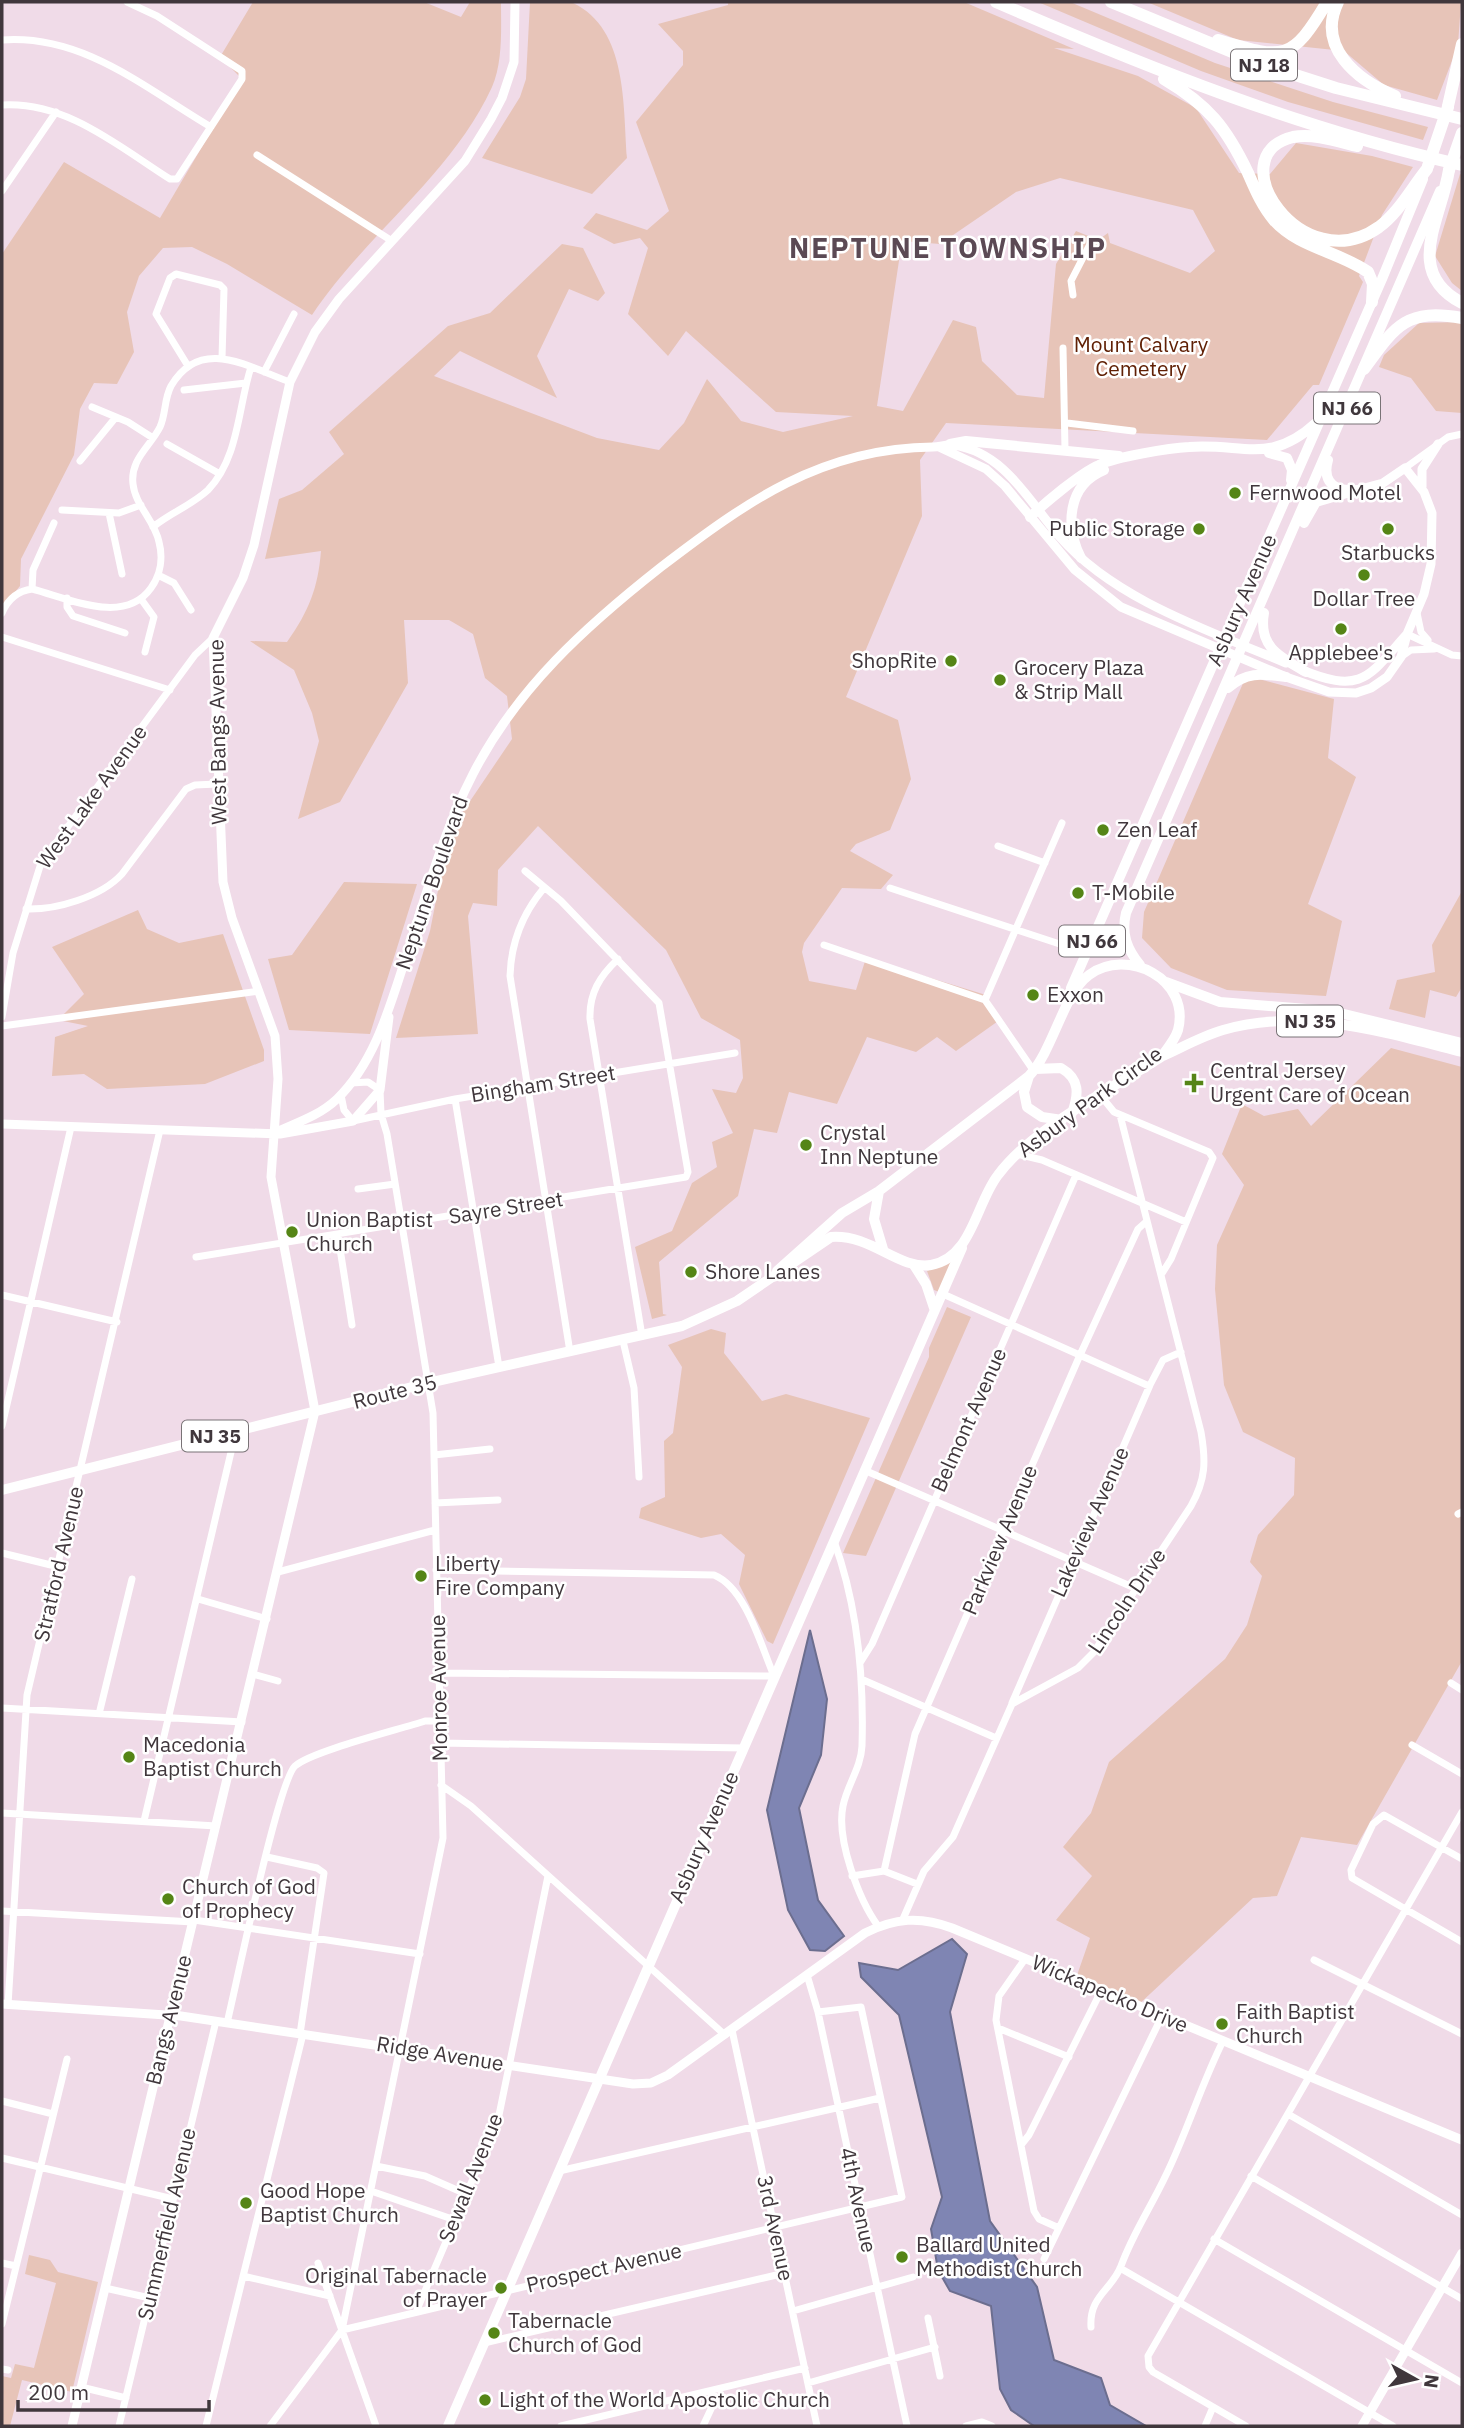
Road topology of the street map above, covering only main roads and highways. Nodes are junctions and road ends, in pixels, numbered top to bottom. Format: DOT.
graph roads {
  1 [pos="996,2"];
  2 [pos="1111,2"];
  3 [pos="1327,2"];
  4 [pos="1338,2"];
  5 [pos="1157,21"];
  6 [pos="1462,44"];
  7 [pos="1136,62"];
  8 [pos="1462,71"];
  9 [pos="1448,106"];
  10 [pos="1429,111"];
  11 [pos="1462,118"];
  12 [pos="1462,133"];
  13 [pos="1415,154"];
  14 [pos="1462,165"];
  15 [pos="1427,169"];
  16 [pos="1449,170"];
  17 [pos="1372,302"];
  18 [pos="1462,303"];
  19 [pos="1462,317"];
  20 [pos="1364,369"];
  21 [pos="1320,418"];
  22 [pos="1340,426"];
  23 [pos="944,446"];
  24 [pos="1242,449"];
  25 [pos="1132,458"];
  26 [pos="1287,496"];
  27 [pos="1030,517"];
  28 [pos="1285,551"];
  29 [pos="1081,558"];
  30 [pos="1267,595"];
  31 [pos="1306,672"];
  32 [pos="1286,677"];
  33 [pos="1223,692"];
  34 [pos="1140,965"];
  35 [pos="1166,982"];
  36 [pos="1462,1043"];
  37 [pos="1462,1052"];
  38 [pos="1161,1057"];
  39 [pos="1032,1071"];
  40 [pos="1072,1113"];
  41 [pos="1062,1120"];
  42 [pos="879,1191"];
  43 [pos="962,1248"];
  44 [pos="883,1249"];
  45 [pos="914,1265"];
  46 [pos="777,1271"];
  47 [pos="934,1308"];
  48 [pos="2,1490"];
  49 [pos="449,2426"];
  1 -- 7 [label="highway, NJ 18"];
  2 -- 5 [label="highway, NJ 18"];
  3 -- 5 [label="highway"];
  4 -- 10 [label="highway"];
  5 -- 10 [label="highway, NJ 18"];
  6 -- 9 [label="highway"];
  7 -- 13 [label="highway, NJ 18"];
  7 -- 17 [label="highway"];
  8 -- 9 [label="highway, Asbury Avenue / NJ 66"];
  9 -- 15 [label="highway, Asbury Avenue / NJ 66"];
  10 -- 11 [label="highway, NJ 18"];
  12 -- 16 [label="highway, Asbury Avenue / NJ 66"];
  13 -- 14 [label="highway, NJ 18"];
  13 -- 15 [label="highway"];
  15 -- 17 [label="main road, Asbury Avenue / NJ 66"];
  16 -- 18 [label="highway"];
  16 -- 20 [label="main road, Asbury Avenue / NJ 66"];
  17 -- 21 [label="main road, Asbury Avenue / NJ 66"];
  19 -- 20 [label="highway"];
  20 -- 22 [label="main road, Asbury Avenue / NJ 66"];
  21 -- 24 [label="main road"];
  21 -- 26 [label="main road, Asbury Avenue / NJ 66"];
  22 -- 28 [label="main road, Asbury Avenue / NJ 66"];
  22 -- 28 [label="main road"];
  23 -- 25 [label="main road"];
  24 -- 25 [label="main road"];
  24 -- 26 [label="main road"];
  25 -- 27 [label="main road"];
  25 -- 29 [label="main road"];
  26 -- 39 [label="main road, Asbury Avenue / NJ 66"];
  28 -- 30 [label="main road, Asbury Avenue / NJ 66"];
  30 -- 31 [label="main road"];
  30 -- 33 [label="main road, Asbury Avenue / NJ 66"];
  32 -- 33 [label="main road"];
  33 -- 34 [label="main road, Asbury Avenue / NJ 66"];
  34 -- 35 [label="main road, NJ 35"];
  34 -- 39 [label="main road, NJ 35"];
  35 -- 36 [label="main road, NJ 35"];
  35 -- 38 [label="main road, Asbury Park Circle"];
  37 -- 38 [label="main road, NJ 35"];
  38 -- 40 [label="main road, Asbury Park Circle / NJ 35"];
  39 -- 40 [label="main road"];
  39 -- 41 [label="main road"];
  39 -- 42 [label="main road, NJ 35"];
  40 -- 41 [label="main road, Asbury Park Circle / NJ 35"];
  41 -- 43 [label="main road, Asbury Park Circle / NJ 35"];
  42 -- 44 [label="main road"];
  42 -- 46 [label="main road, NJ 35"];
  43 -- 45 [label="main road"];
  43 -- 47 [label="main road, Asbury Avenue"];
  44 -- 45 [label="main road, NJ 35"];
  44 -- 46 [label="main road, NJ 35"];
  45 -- 47 [label="main road"];
  46 -- 48 [label="main road, Route 35 / NJ 35"];
  47 -- 49 [label="main road, Asbury Avenue"];
}
